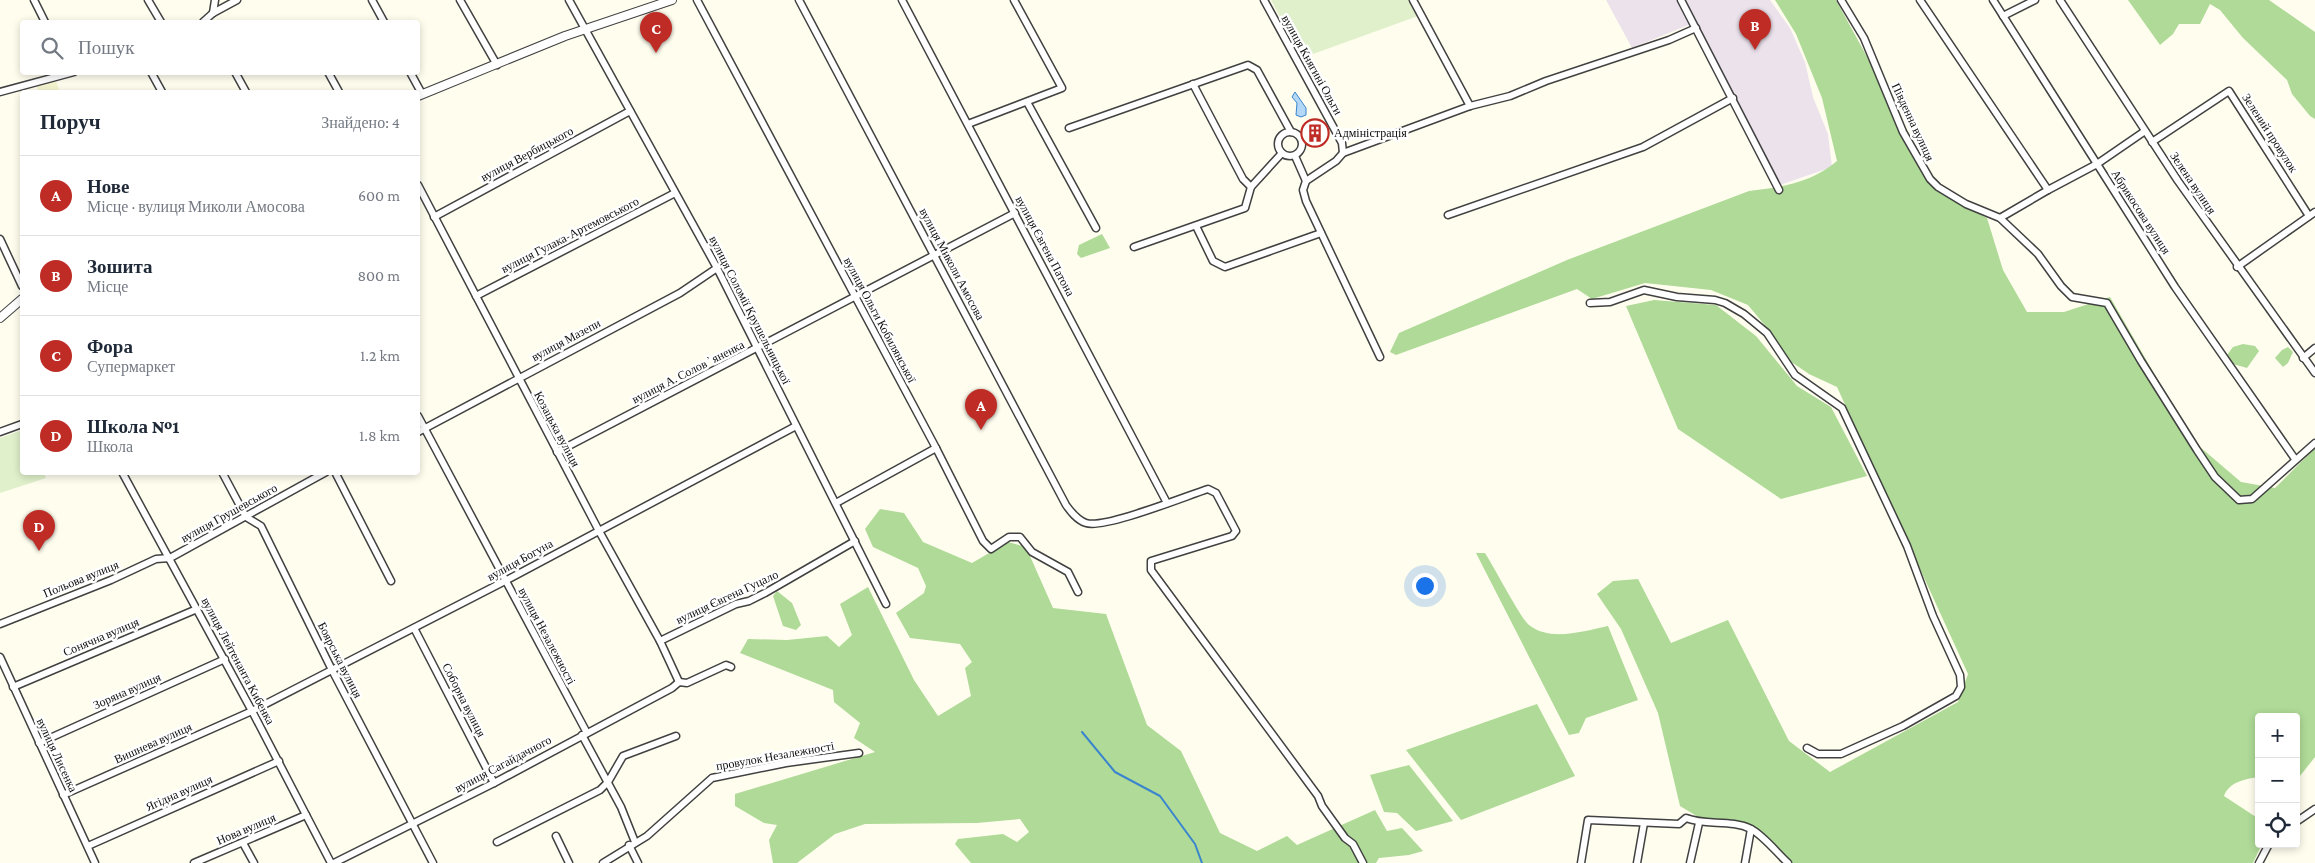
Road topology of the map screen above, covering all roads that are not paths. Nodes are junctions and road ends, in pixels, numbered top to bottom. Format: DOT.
graph roads {
  1 [pos="34,0"];
  2 [pos="148,0"];
  3 [pos="215,0"];
  4 [pos="237,0"];
  5 [pos="372,0"];
  6 [pos="460,0"];
  7 [pos="569,0"];
  8 [pos="672,0"];
  9 [pos="697,0"];
  10 [pos="799,0"];
  11 [pos="902,0"];
  12 [pos="1014,0"];
  13 [pos="1264,0"];
  14 [pos="1413,0"];
  15 [pos="1681,0"];
  16 [pos="1841,0"];
  17 [pos="1920,0"];
  18 [pos="1993,0"];
  19 [pos="2034,0"];
  20 [pos="2060,0"];
  21 [pos="213,13"];
  22 [pos="2003,16"];
  23 [pos="44,20"];
  24 [pos="159,20"];
  25 [pos="207,20"];
  26 [pos="383,20"];
  27 [pos="1696,28"];
  28 [pos="586,29"];
  29 [pos="497,65"];
  30 [pos="64,75"];
  31 [pos="153,75"];
  32 [pos="237,75"];
  33 [pos="330,75"];
  34 [pos="411,75"];
  35 [pos="1193,84"];
  36 [pos="161,90"];
  37 [pos="245,90"];
  38 [pos="337,90"];
  39 [pos="418,90"];
  40 [pos="0,92"];
  41 [pos="420,95"];
  42 [pos="1733,98"];
  43 [pos="1027,102"];
  44 [pos="1470,106"];
  45 [pos="630,111"];
  46 [pos="968,124"];
  47 [pos="1069,128"];
  48 [pos="2145,131"];
  49 [pos="1291,132"];
  50 [pos="2152,142"];
  51 [pos="1282,153"];
  52 [pos="1343,153"];
  53 [pos="1295,156"];
  54 [pos="2097,164"];
  55 [pos="1306,181"];
  56 [pos="1251,186"];
  57 [pos="420,189"];
  58 [pos="1779,190"];
  59 [pos="2048,190"];
  60 [pos="675,193"];
  61 [pos="1014,213"];
  62 [pos="2312,214"];
  63 [pos="1448,215"];
  64 [pos="434,217"];
  65 [pos="2000,218"];
  66 [pos="1196,226"];
  67 [pos="1096,228"];
  68 [pos="1321,233"];
  69 [pos="0,239"];
  70 [pos="1134,247"];
  71 [pos="934,254"];
  72 [pos="2237,267"];
  73 [pos="716,268"];
  74 [pos="20,282"];
  75 [pos="476,296"];
  76 [pos="854,298"];
  77 [pos="20,301"];
  78 [pos="1590,303"];
  79 [pos="0,318"];
  80 [pos="758,348"];
  81 [pos="2315,348"];
  82 [pos="1380,357"];
  83 [pos="2303,358"];
  84 [pos="2315,373"];
  85 [pos="518,378"];
  86 [pos="420,420"];
  87 [pos="20,425"];
  88 [pos="796,426"];
  89 [pos="425,430"];
  90 [pos="420,431"];
  91 [pos="0,432"];
  92 [pos="2315,443"];
  93 [pos="936,448"];
  94 [pos="557,452"];
  95 [pos="2295,459"];
  96 [pos="124,475"];
  97 [pos="224,475"];
  98 [pos="321,475"];
  99 [pos="337,475"];
  100 [pos="836,503"];
  101 [pos="1167,503"];
  102 [pos="246,517"];
  103 [pos="598,531"];
  104 [pos="856,541"];
  105 [pos="170,558"];
  106 [pos="391,581"];
  107 [pos="505,581"];
  108 [pos="1078,592"];
  109 [pos="886,604"];
  110 [pos="197,609"];
  111 [pos="0,624"];
  112 [pos="414,628"];
  113 [pos="660,641"];
  114 [pos="0,657"];
  115 [pos="224,659"];
  116 [pos="731,667"];
  117 [pos="332,670"];
  118 [pos="679,682"];
  119 [pos="13,687"];
  120 [pos="252,711"];
  121 [pos="584,734"];
  122 [pos="676,736"];
  123 [pos="39,743"];
  124 [pos="1807,748"];
  125 [pos="859,753"];
  126 [pos="279,761"];
  127 [pos="608,782"];
  128 [pos="494,783"];
  129 [pos="63,795"];
  130 [pos="2315,809"];
  131 [pos="306,815"];
  132 [pos="2300,819"];
  133 [pos="412,823"];
  134 [pos="1644,823"];
  135 [pos="1699,823"];
  136 [pos="1751,829"];
  137 [pos="556,836"];
  138 [pos="243,842"];
  139 [pos="497,842"];
  140 [pos="632,844"];
  141 [pos="88,846"];
  142 [pos="2267,848"];
  143 [pos="95,863"];
  144 [pos="194,863"];
  145 [pos="254,863"];
  146 [pos="333,863"];
  147 [pos="433,863"];
  148 [pos="569,863"];
  149 [pos="603,863"];
  150 [pos="638,863"];
  151 [pos="1363,863"];
  152 [pos="1580,863"];
  153 [pos="1637,863"];
  154 [pos="1690,863"];
  155 [pos="1745,863"];
  156 [pos="1788,863"];
  157 [pos="2259,863"];
  1 -- 23 [label="street"];
  2 -- 24 [label="street"];
  3 -- 21 [label="street"];
  4 -- 21 [label="street"];
  5 -- 26 [label="street"];
  6 -- 29 [label="street"];
  7 -- 28 [label="street, вулиця Соломії Крушельницької"];
  8 -- 28 [label="street"];
  9 -- 76 [label="street, вулиця Ольги Кобилянської"];
  10 -- 71 [label="street, вулиця Миколи Амосова"];
  11 -- 46 [label="street, вулиця Євгена Патона"];
  12 -- 43 [label="street"];
  13 -- 52 [label="street, вулиця Княгині Ольги"];
  14 -- 44 [label="street"];
  15 -- 27 [label="street"];
  16 -- 65 [label="street, Південна вулиця"];
  17 -- 59 [label="street"];
  18 -- 22 [label="street"];
  19 -- 22 [label="street"];
  20 -- 48 [label="street, Зелена вулиця"];
  21 -- 25 [label="street"];
  22 -- 54 [label="street"];
  27 -- 42 [label="street"];
  27 -- 44 [label="street"];
  28 -- 29 [label="street"];
  28 -- 45 [label="street, вулиця Соломії Крушельницької"];
  29 -- 41 [label="street"];
  30 -- 40 [label="street"];
  31 -- 36 [label="street"];
  32 -- 37 [label="street"];
  33 -- 38 [label="street"];
  34 -- 39 [label="street"];
  35 -- 47 [label="street"];
  35 -- 49 [label="street"];
  35 -- 56 [label="street"];
  42 -- 58 [label="street"];
  42 -- 63 [label="street"];
  43 -- 46 [label="street"];
  43 -- 67 [label="street"];
  44 -- 52 [label="street"];
  45 -- 60 [label="street, вулиця Соломії Крушельницької"];
  45 -- 64 [label="street, вулиця Вербицького"];
  46 -- 61 [label="street, вулиця Євгена Патона"];
  48 -- 50 [label="street, Зелена вулиця"];
  48 -- 54 [label="street"];
  49 -- 51 [label="street"];
  49 -- 53 [label="street"];
  50 -- 62 [label="street, Зелений провулок"];
  50 -- 72 [label="street, Зелена вулиця"];
  51 -- 53 [label="street"];
  51 -- 56 [label="street"];
  52 -- 55 [label="street"];
  53 -- 55 [label="street"];
  54 -- 59 [label="street, Абрикосова вулиця"];
  54 -- 95 [label="street, Абрикосова вулиця"];
  55 -- 68 [label="street"];
  56 -- 66 [label="street"];
  57 -- 64 [label="street, Козацька вулиця"];
  59 -- 65 [label="street, Абрикосова вулиця"];
  60 -- 73 [label="street, вулиця Соломії Крушельницької"];
  60 -- 75 [label="street, вулиця Гулака-Артемовського"];
  61 -- 71 [label="street, вулиця А. Соловʼяненка"];
  61 -- 101 [label="street, вулиця Євгена Патона"];
  62 -- 72 [label="street"];
  64 -- 75 [label="street, Козацька вулиця"];
  65 -- 95 [label="street"];
  66 -- 68 [label="street"];
  66 -- 70 [label="street"];
  68 -- 82 [label="street"];
  69 -- 74 [label="street"];
  71 -- 76 [label="street, вулиця А. Соловʼяненка"];
  71 -- 101 [label="street, вулиця Миколи Амосова"];
  72 -- 83 [label="street, Зелена вулиця"];
  73 -- 80 [label="street, вулиця Соломії Крушельницької"];
  73 -- 85 [label="street, вулиця Мазепи"];
  75 -- 85 [label="street, Козацька вулиця"];
  76 -- 80 [label="street, вулиця А. Соловʼяненка"];
  76 -- 93 [label="street, вулиця Ольги Кобилянської"];
  77 -- 79 [label="street"];
  78 -- 124 [label="street"];
  80 -- 88 [label="street, вулиця Соломії Крушельницької"];
  80 -- 94 [label="street, вулиця А. Соловʼяненка"];
  81 -- 83 [label="street"];
  83 -- 84 [label="street, Зелена вулиця"];
  85 -- 89 [label="street, вулиця Мазепи"];
  85 -- 94 [label="street, Козацька вулиця"];
  86 -- 89 [label="street, вулиця Незалежності"];
  87 -- 91 [label="street"];
  88 -- 100 [label="street, вулиця Соломії Крушельницької"];
  88 -- 103 [label="street, вулиця Богуна"];
  89 -- 90 [label="street"];
  89 -- 107 [label="street, вулиця Незалежності"];
  92 -- 95 [label="street"];
  93 -- 100 [label="street"];
  93 -- 108 [label="street, вулиця Ольги Кобилянської"];
  94 -- 103 [label="street, Козацька вулиця"];
  96 -- 105 [label="street, вулиця Лейтенанта Кибенка"];
  97 -- 102 [label="street, Боярська вулиця"];
  98 -- 102 [label="street, вулиця Грушевського"];
  99 -- 106 [label="street"];
  100 -- 104 [label="street, вулиця Соломії Крушельницької"];
  101 -- 151 [label="street"];
  102 -- 105 [label="street, вулиця Грушевського"];
  102 -- 117 [label="street, Боярська вулиця"];
  103 -- 107 [label="street, вулиця Богуна"];
  103 -- 113 [label="street, Козацька вулиця"];
  104 -- 109 [label="street, вулиця Соломії Крушельницької"];
  104 -- 113 [label="street, вулиця Євгена Гуцало"];
  105 -- 110 [label="street, вулиця Лейтенанта Кибенка"];
  105 -- 111 [label="street, Польова вулиця"];
  107 -- 112 [label="street, вулиця Богуна"];
  107 -- 121 [label="street, вулиця Незалежності"];
  110 -- 115 [label="street, вулиця Лейтенанта Кибенка"];
  110 -- 119 [label="street, Сонячна вулиця"];
  112 -- 117 [label="street, вулиця Богуна"];
  112 -- 128 [label="street, Соборна вулиця"];
  113 -- 118 [label="street, Козацька вулиця"];
  114 -- 119 [label="street, вулиця Лисенка"];
  115 -- 120 [label="street, вулиця Лейтенанта Кибенка"];
  115 -- 123 [label="street, Зоряна вулиця"];
  116 -- 118 [label="street, вулиця Сагайдачного"];
  117 -- 120 [label="street, вулиця Богуна"];
  117 -- 133 [label="street, Боярська вулиця"];
  118 -- 121 [label="street, вулиця Сагайдачного"];
  119 -- 123 [label="street, вулиця Лисенка"];
  120 -- 126 [label="street, вулиця Лейтенанта Кибенка"];
  120 -- 129 [label="street, Вишнева вулиця"];
  121 -- 127 [label="street, вулиця Незалежності"];
  121 -- 128 [label="street, вулиця Сагайдачного"];
  122 -- 127 [label="street"];
  123 -- 129 [label="street, вулиця Лисенка"];
  125 -- 140 [label="street, провулок Незалежності"];
  126 -- 131 [label="street, вулиця Лейтенанта Кибенка"];
  126 -- 141 [label="street, Ягідна вулиця"];
  127 -- 139 [label="street"];
  127 -- 140 [label="street, вулиця Незалежності"];
  128 -- 133 [label="street, вулиця Сагайдачного"];
  129 -- 141 [label="street, вулиця Лисенка"];
  130 -- 132 [label="street"];
  131 -- 138 [label="street, Нова вулиця"];
  131 -- 146 [label="street, вулиця Лейтенанта Кибенка"];
  133 -- 146 [label="street, вулиця Сагайдачного"];
  133 -- 147 [label="street, Боярська вулиця"];
  134 -- 135 [label="street"];
  134 -- 152 [label="street"];
  134 -- 153 [label="street"];
  135 -- 136 [label="street"];
  135 -- 154 [label="street"];
  136 -- 155 [label="street"];
  136 -- 156 [label="street"];
  137 -- 148 [label="street"];
  138 -- 144 [label="street, Нова вулиця"];
  138 -- 145 [label="street"];
  140 -- 149 [label="street, провулок Незалежності"];
  140 -- 150 [label="street, вулиця Незалежності"];
  141 -- 143 [label="street, вулиця Лисенка"];
  142 -- 157 [label="street"];
}
